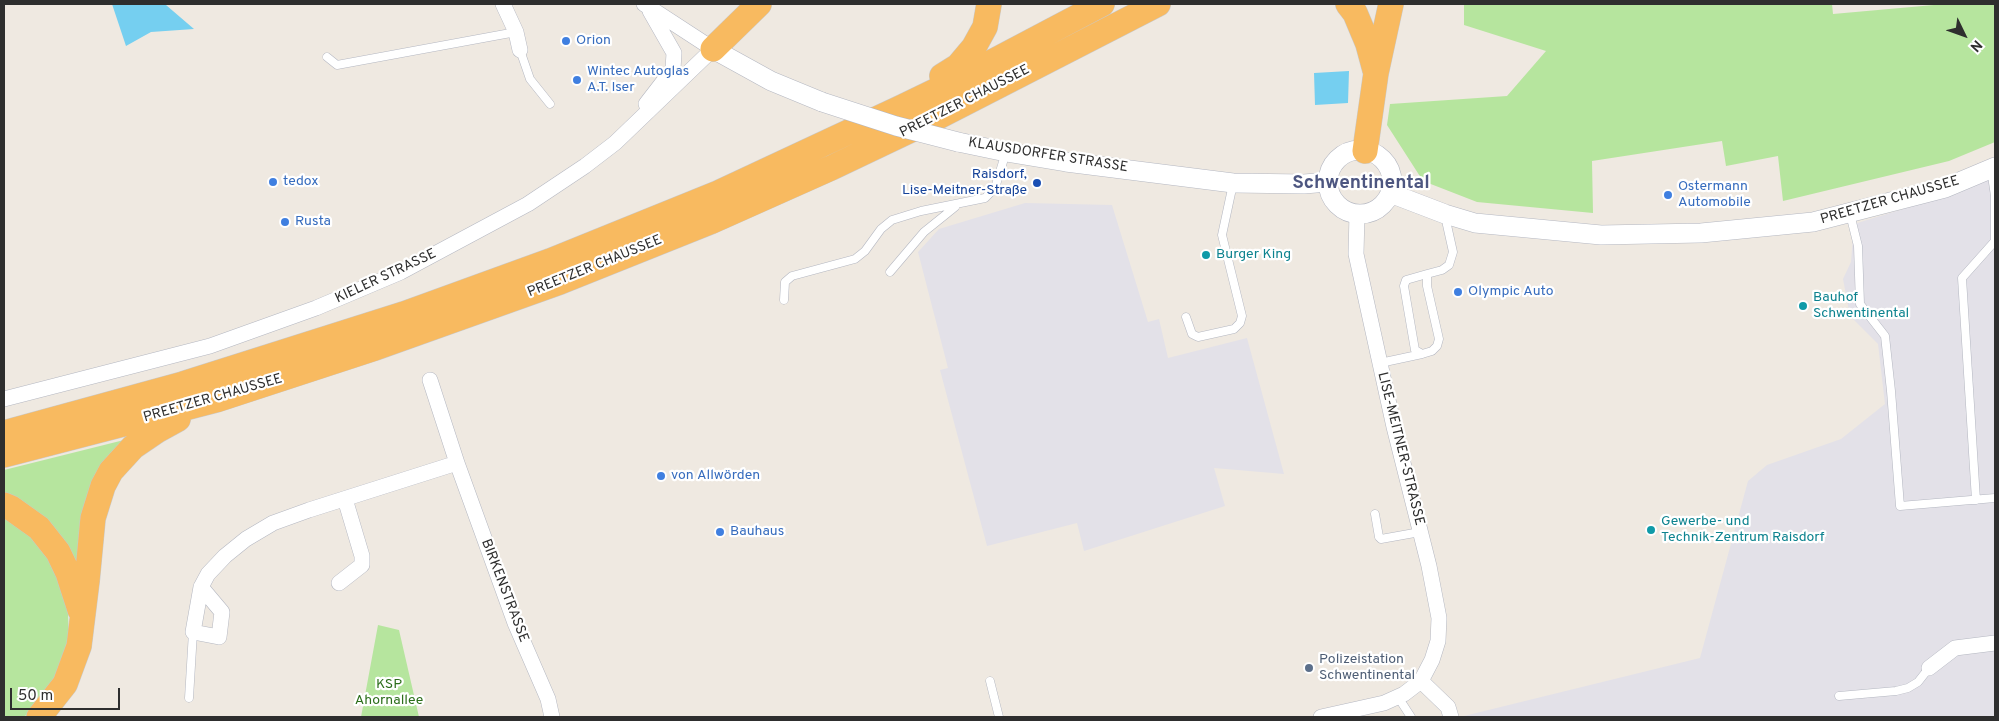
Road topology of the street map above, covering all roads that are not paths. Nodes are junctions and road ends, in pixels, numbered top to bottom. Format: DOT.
graph roads {
  1 [pos="503,4"];
  2 [pos="759,4"];
  3 [pos="989,4"];
  4 [pos="1102,4"];
  5 [pos="1158,4"];
  6 [pos="1348,4"];
  7 [pos="1392,4"];
  8 [pos="646,5"];
  9 [pos="516,32"];
  10 [pos="713,49"];
  11 [pos="520,50"];
  12 [pos="327,57"];
  13 [pos="1376,73"];
  14 [pos="550,104"];
  15 [pos="900,108"];
  16 [pos="615,143"];
  17 [pos="1365,151"];
  18 [pos="1006,152"];
  19 [pos="1993,168"];
  20 [pos="1328,182"];
  21 [pos="1233,183"];
  22 [pos="1390,193"];
  23 [pos="1995,196"];
  24 [pos="956,206"];
  25 [pos="1357,214"];
  26 [pos="1445,214"];
  27 [pos="1850,214"];
  28 [pos="890,272"];
  29 [pos="1426,274"];
  30 [pos="784,300"];
  31 [pos="1186,318"];
  32 [pos="1422,354"];
  33 [pos="1380,364"];
  34 [pos="430,380"];
  35 [pos="4,399"];
  36 [pos="216,400"];
  37 [pos="4,433"];
  38 [pos="4,455"];
  39 [pos="457,463"];
  40 [pos="345,498"];
  41 [pos="1995,498"];
  42 [pos="1976,500"];
  43 [pos="4,505"];
  44 [pos="1375,514"];
  45 [pos="1420,532"];
  46 [pos="339,583"];
  47 [pos="201,587"];
  48 [pos="82,618"];
  49 [pos="193,632"];
  50 [pos="1995,643"];
  51 [pos="1930,668"];
  52 [pos="1421,680"];
  53 [pos="990,681"];
  54 [pos="1839,696"];
  55 [pos="1398,697"];
  56 [pos="189,698"];
  57 [pos="39,717"];
  58 [pos="552,717"];
  59 [pos="999,717"];
  60 [pos="1321,717"];
  61 [pos="1411,717"];
  62 [pos="1451,717"];
  1 -- 9 [label="street"];
  2 -- 10 [label="highway"];
  3 -- 15 [label="highway"];
  4 -- 15 [label="highway, PREETZER CHAUSSEE"];
  5 -- 36 [label="highway, PREETZER CHAUSSEE"];
  6 -- 13 [label="highway"];
  7 -- 13 [label="highway"];
  8 -- 10 [label="street, KLAUSDORFER STRASSE"];
  8 -- 16 [label="street, KLAUSDORFER STRASSE"];
  9 -- 11 [label="street"];
  9 -- 12 [label="lane"];
  10 -- 16 [label="street, KIELER STRASSE"];
  10 -- 18 [label="street, KLAUSDORFER STRASSE, bridge"];
  11 -- 14 [label="lane"];
  13 -- 17 [label="highway"];
  15 -- 37 [label="highway, PREETZER CHAUSSEE"];
  16 -- 35 [label="street, KIELER STRASSE"];
  17 -- 20 [label="street"];
  17 -- 22 [label="street"];
  18 -- 21 [label="street, KLAUSDORFER STRASSE"];
  18 -- 24 [label="lane"];
  19 -- 23 [label="lane"];
  19 -- 27 [label="street, PREETZER CHAUSSEE"];
  20 -- 21 [label="street, KLAUSDORFER STRASSE"];
  20 -- 25 [label="street"];
  21 -- 31 [label="lane"];
  22 -- 25 [label="street"];
  22 -- 26 [label="street"];
  23 -- 42 [label="lane"];
  24 -- 28 [label="lane"];
  24 -- 30 [label="lane"];
  25 -- 33 [label="street, LISE-MEITNER-STRASSE"];
  26 -- 27 [label="street, PREETZER CHAUSSEE"];
  26 -- 29 [label="lane"];
  27 -- 42 [label="lane"];
  29 -- 32 [label="lane"];
  29 -- 32 [label="lane"];
  32 -- 33 [label="lane"];
  33 -- 45 [label="street, LISE-MEITNER-STRASSE"];
  34 -- 39 [label="street, BIRKENSTRASSE"];
  36 -- 38 [label="highway, PREETZER CHAUSSEE"];
  36 -- 48 [label="highway"];
  39 -- 40 [label="street"];
  39 -- 58 [label="street, BIRKENSTRASSE"];
  40 -- 46 [label="street"];
  40 -- 47 [label="street"];
  41 -- 42 [label="lane"];
  43 -- 48 [label="highway"];
  44 -- 45 [label="lane"];
  45 -- 52 [label="street, LISE-MEITNER-STRASSE"];
  47 -- 49 [label="street"];
  47 -- 49 [label="street"];
  48 -- 57 [label="highway"];
  49 -- 56 [label="lane"];
  50 -- 51 [label="street"];
  51 -- 54 [label="lane"];
  52 -- 55 [label="street, LISE-MEITNER-STRASSE"];
  52 -- 62 [label="street"];
  53 -- 59 [label="lane"];
  55 -- 60 [label="street, LISE-MEITNER-STRASSE"];
  55 -- 61 [label="lane"];
}
